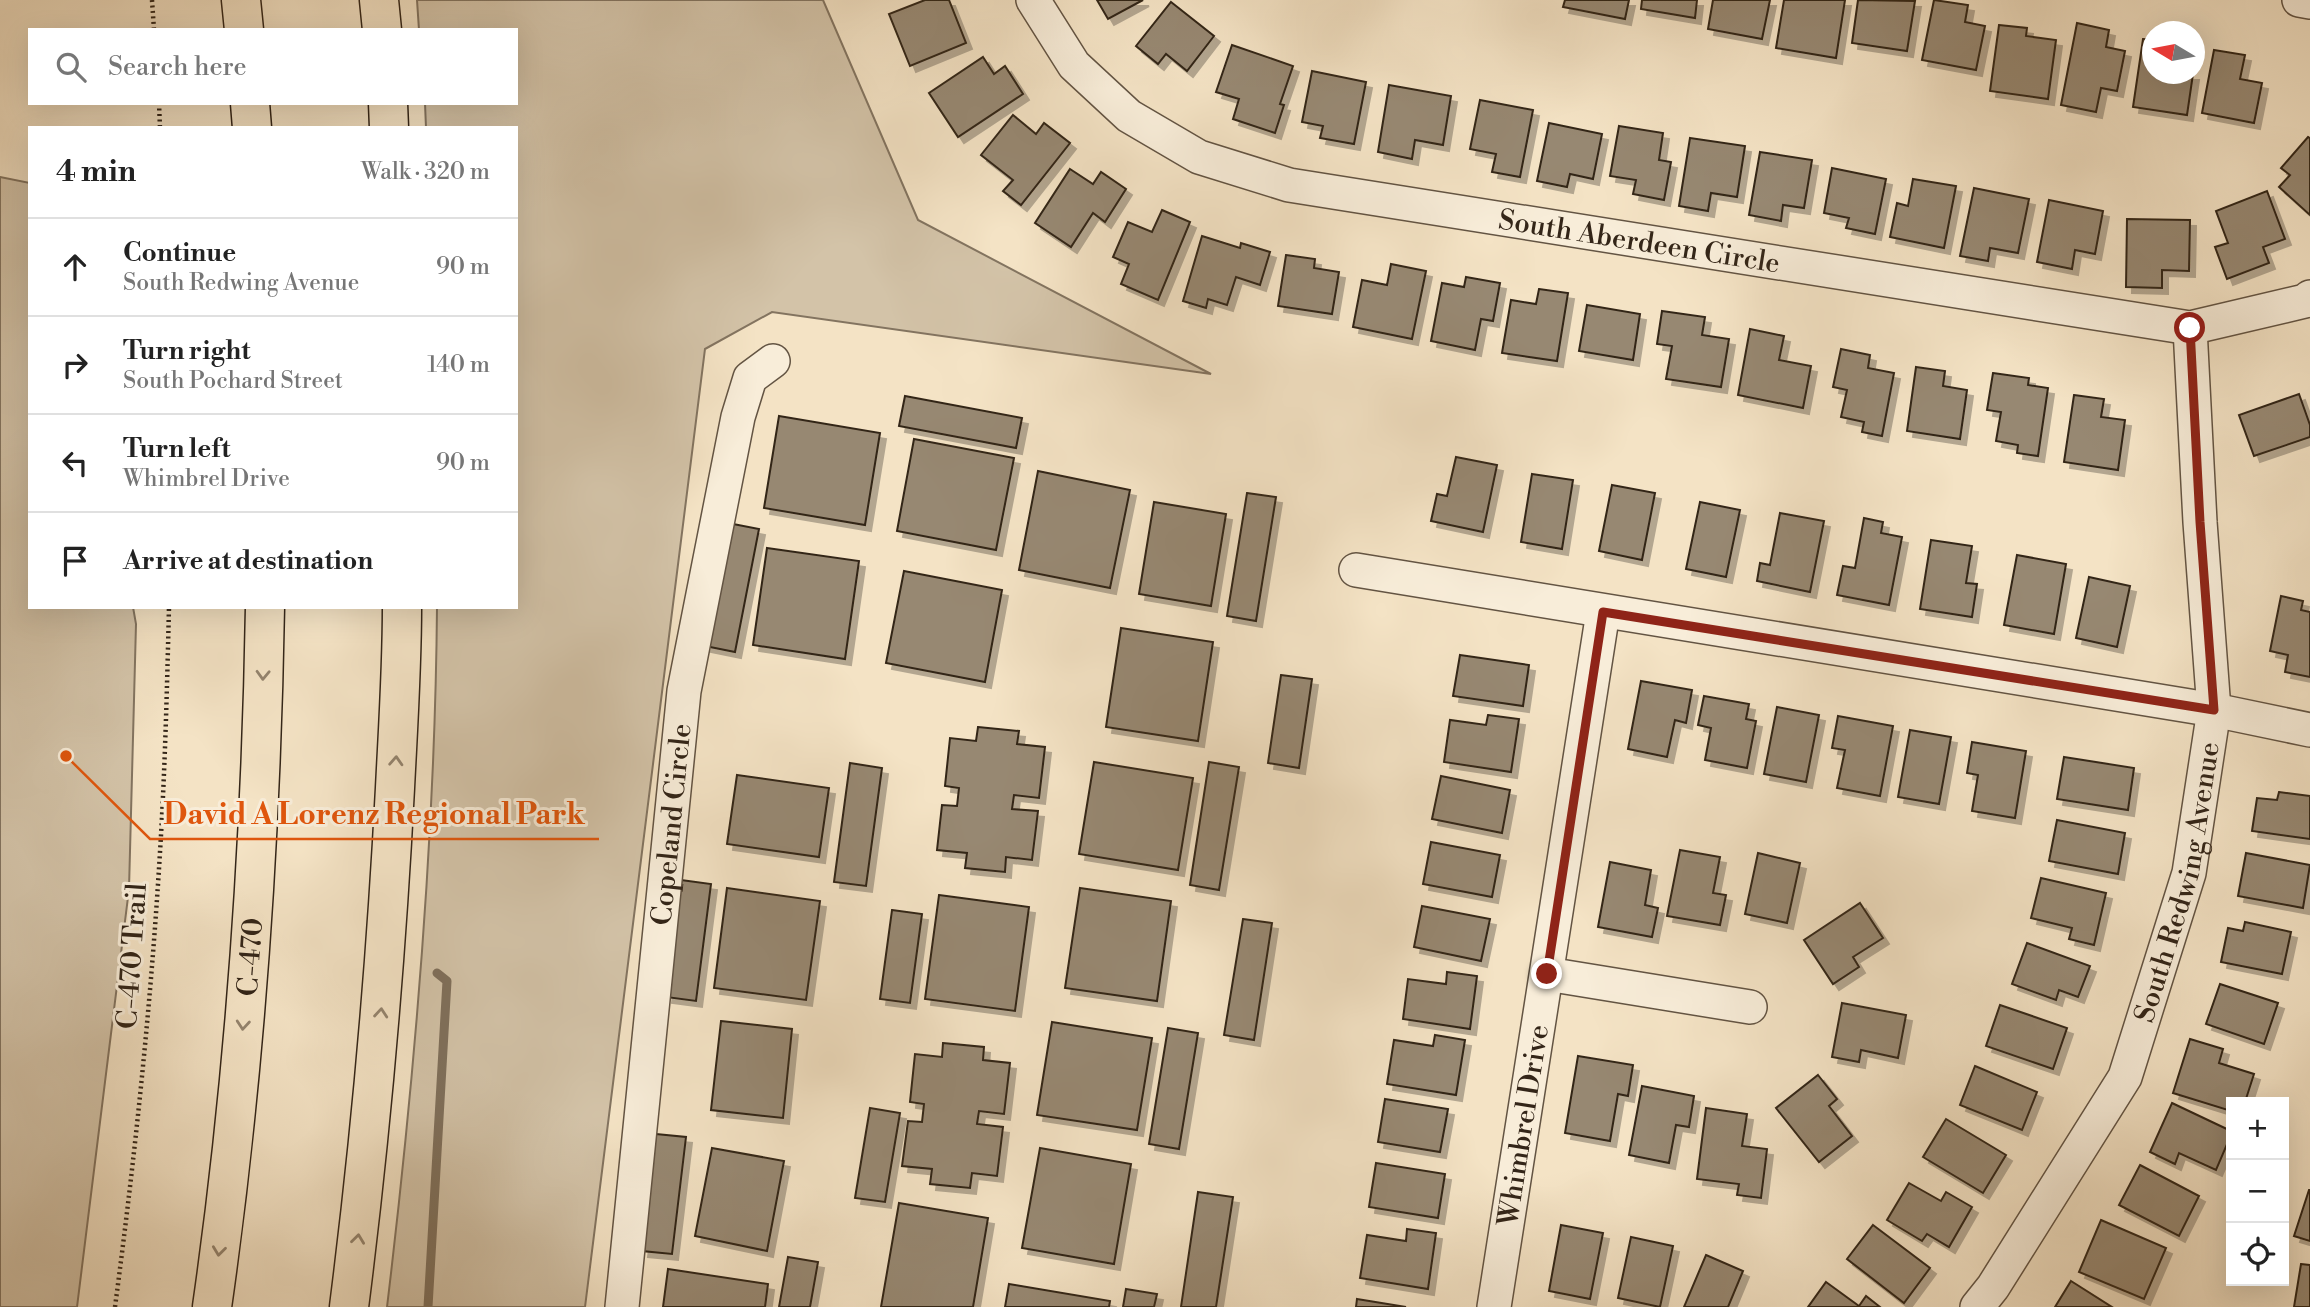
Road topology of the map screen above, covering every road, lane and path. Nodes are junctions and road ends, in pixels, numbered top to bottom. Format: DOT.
graph roads {
  1 [pos="152,0"];
  2 [pos="241,0"];
  3 [pos="379,0"];
  4 [pos="1033,0"];
  5 [pos="2299,0"];
  6 [pos="2310,2"];
  7 [pos="155,28"];
  8 [pos="244,28"];
  9 [pos="382,28"];
  10 [pos="159,105"];
  11 [pos="250,105"];
  12 [pos="387,105"];
  13 [pos="160,126"];
  14 [pos="252,126"];
  15 [pos="389,126"];
  16 [pos="2310,297"];
  17 [pos="2190,328"];
  18 [pos="773,361"];
  19 [pos="1356,570"];
  20 [pos="169,609"];
  21 [pos="265,609"];
  22 [pos="402,609"];
  23 [pos="1603,612"];
  24 [pos="2214,710"];
  25 [pos="2310,730"];
  26 [pos="1547,974"];
  27 [pos="1750,1007"];
  28 [pos="115,1307"];
  29 [pos="212,1307"];
  30 [pos="349,1307"];
  31 [pos="622,1307"];
  32 [pos="1494,1307"];
  33 [pos="1977,1307"];
  1 -- 7 [label="path"];
  2 -- 8 [label="highway"];
  3 -- 9 [label="highway"];
  4 -- 17 [label="street, South Aberdeen Circle"];
  5 -- 6 [label="street"];
  10 -- 13 [label="path"];
  11 -- 14 [label="highway"];
  12 -- 15 [label="highway"];
  16 -- 17 [label="street, South Aberdeen Circle"];
  17 -- 24 [label="street, South Redwing Avenue"];
  18 -- 31 [label="street, Copeland Circle"];
  19 -- 23 [label="street"];
  20 -- 28 [label="path, C-470 Trail"];
  21 -- 29 [label="highway, C-470, one-way"];
  30 -- 22 [label="highway, one-way"];
  23 -- 24 [label="street"];
  23 -- 26 [label="street, Whimbrel Drive"];
  24 -- 25 [label="street"];
  24 -- 33 [label="street, South Redwing Avenue"];
  26 -- 27 [label="street"];
  26 -- 32 [label="street, Whimbrel Drive"];
}
